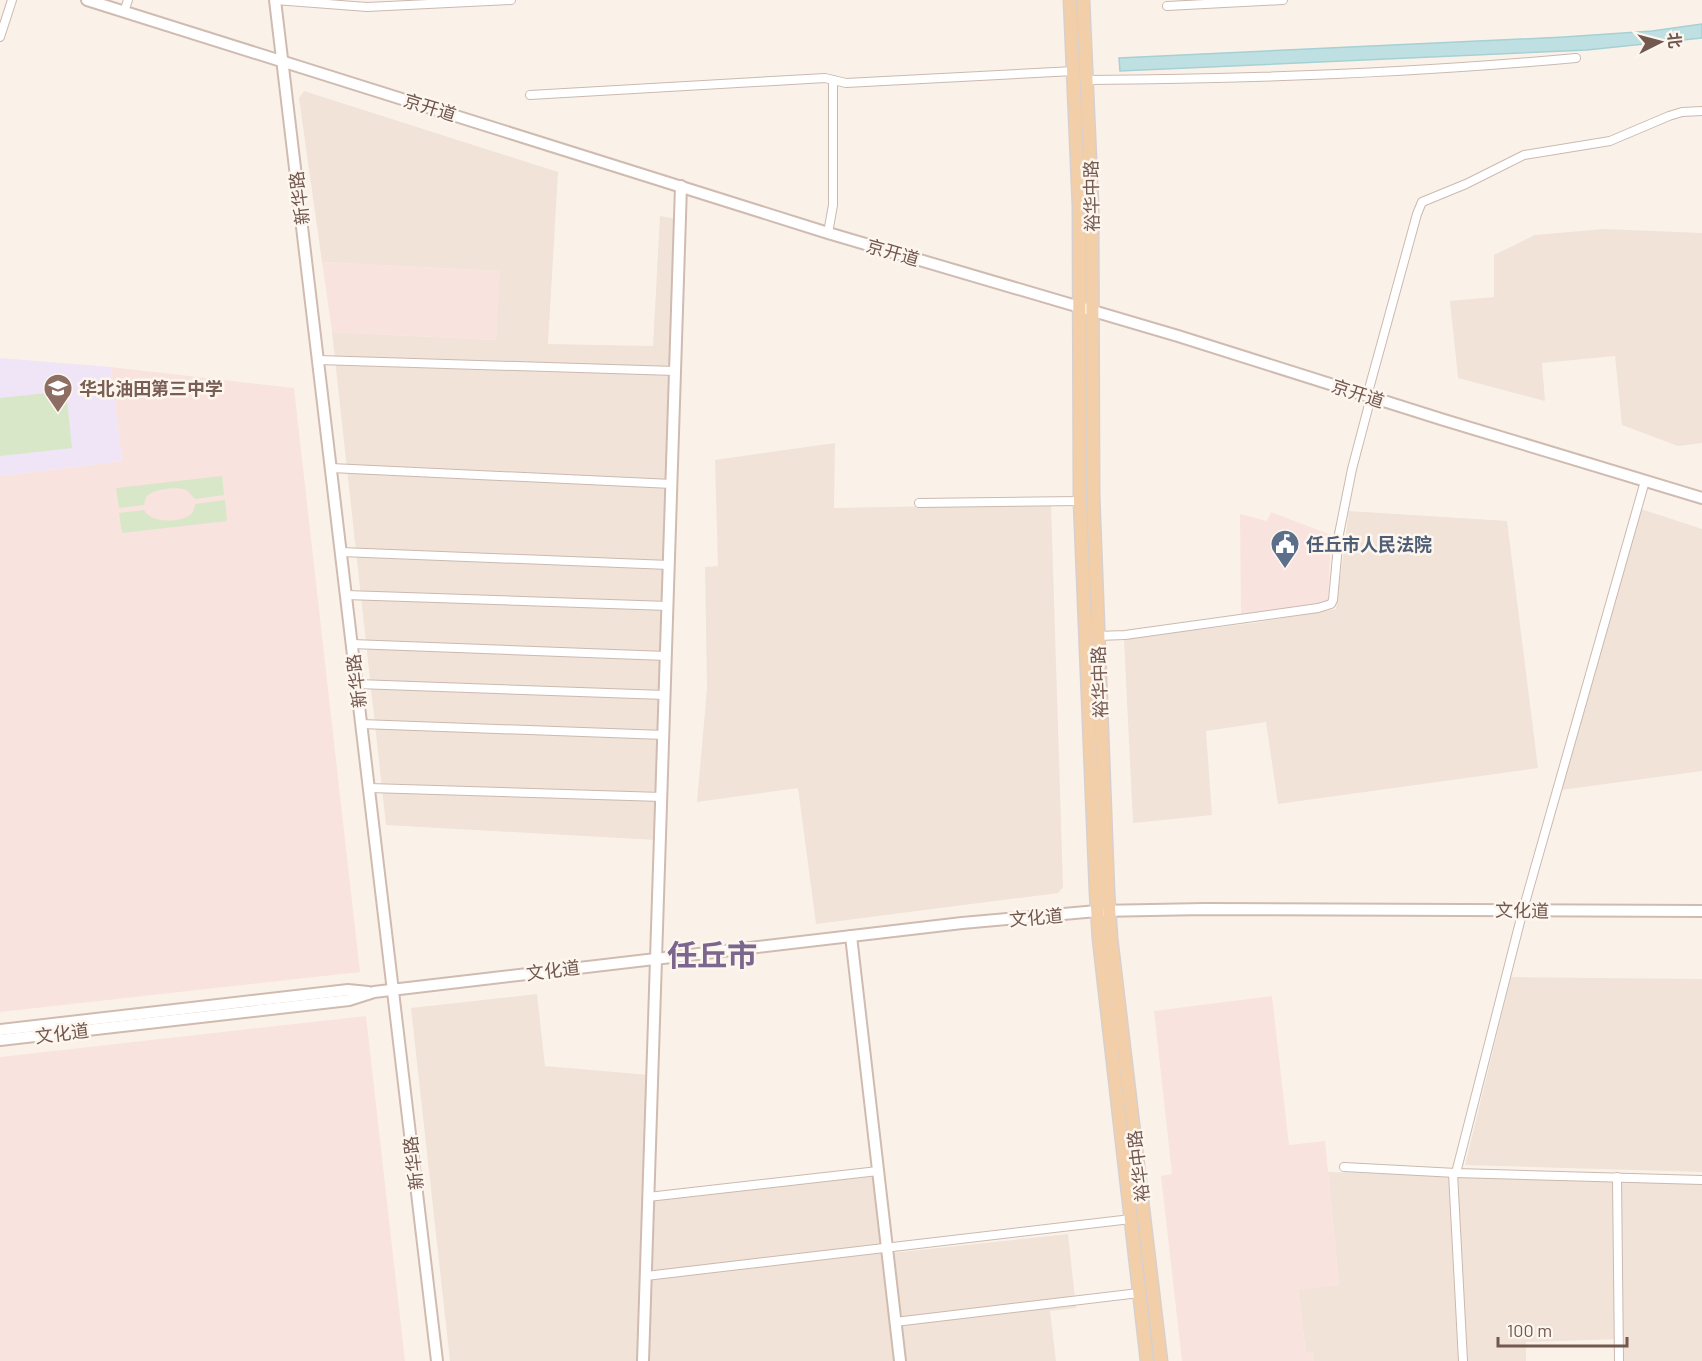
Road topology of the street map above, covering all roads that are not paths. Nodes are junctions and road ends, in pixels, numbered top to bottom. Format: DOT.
graph roads {
  1 [pos="12,0"];
  2 [pos="87,0"];
  3 [pos="128,0"];
  4 [pos="275,0"];
  5 [pos="511,0"];
  6 [pos="1070,0"];
  7 [pos="1083,0"];
  8 [pos="1283,0"];
  9 [pos="336,2"];
  10 [pos="1167,6"];
  11 [pos="124,12"];
  12 [pos="0,37"];
  13 [pos="1576,58"];
  14 [pos="283,61"];
  15 [pos="1074,71"];
  16 [pos="833,80"];
  17 [pos="1087,80"];
  18 [pos="530,94"];
  19 [pos="1702,111"];
  20 [pos="681,186"];
  21 [pos="828,233"];
  22 [pos="1086,309"];
  23 [pos="318,360"];
  24 [pos="675,371"];
  25 [pos="1369,397"];
  26 [pos="331,468"];
  27 [pos="1645,481"];
  28 [pos="672,484"];
  29 [pos="1702,498"];
  30 [pos="1080,501"];
  31 [pos="919,503"];
  32 [pos="341,552"];
  33 [pos="669,565"];
  34 [pos="346,595"];
  35 [pos="668,606"];
  36 [pos="1098,636"];
  37 [pos="352,644"];
  38 [pos="666,656"];
  39 [pos="357,684"];
  40 [pos="665,695"];
  41 [pos="361,724"];
  42 [pos="664,735"];
  43 [pos="369,788"];
  44 [pos="662,797"];
  45 [pos="1523,910"];
  46 [pos="1103,911"];
  47 [pos="1702,911"];
  48 [pos="851,936"];
  49 [pos="657,958"];
  50 [pos="393,990"];
  51 [pos="374,992"];
  52 [pos="0,1030"];
  53 [pos="0,1040"];
  54 [pos="1344,1167"];
  55 [pos="878,1171"];
  56 [pos="1454,1173"];
  57 [pos="1617,1177"];
  58 [pos="1702,1180"];
  59 [pos="648,1197"];
  60 [pos="1131,1219"];
  61 [pos="887,1248"];
  62 [pos="646,1276"];
  63 [pos="1139,1293"];
  64 [pos="895,1322"];
  65 [pos="437,1361"];
  66 [pos="643,1361"];
  67 [pos="900,1361"];
  68 [pos="1147,1361"];
  69 [pos="1161,1361"];
  70 [pos="1463,1361"];
  71 [pos="1619,1361"];
  1 -- 12 [label="street"];
  2 -- 11 [label="main road, 京开道"];
  3 -- 11 [label="street"];
  4 -- 9 [label="street"];
  4 -- 14 [label="main road, 新华路"];
  5 -- 9 [label="street"];
  6 -- 15 [label="main road, 裕华中路"];
  7 -- 17 [label="main road, 裕华中路"];
  8 -- 10 [label="street"];
  11 -- 14 [label="main road, 京开道"];
  13 -- 17 [label="street"];
  14 -- 20 [label="main road, 京开道"];
  14 -- 23 [label="main road, 新华路"];
  15 -- 16 [label="street"];
  15 -- 22 [label="main road, 裕华中路"];
  16 -- 18 [label="street"];
  16 -- 21 [label="street"];
  17 -- 22 [label="main road, 裕华中路"];
  19 -- 25 [label="street"];
  20 -- 21 [label="main road, 京开道"];
  20 -- 24 [label="main road"];
  21 -- 22 [label="main road, 京开道"];
  22 -- 25 [label="main road, 京开道"];
  22 -- 30 [label="main road, 裕华中路"];
  22 -- 36 [label="main road, 裕华中路"];
  23 -- 24 [label="street"];
  23 -- 26 [label="main road, 新华路"];
  24 -- 28 [label="main road"];
  25 -- 27 [label="main road, 京开道"];
  25 -- 36 [label="street"];
  26 -- 28 [label="street"];
  26 -- 32 [label="main road, 新华路"];
  27 -- 29 [label="main road, 京开道"];
  27 -- 45 [label="street"];
  28 -- 33 [label="main road"];
  30 -- 31 [label="street"];
  30 -- 46 [label="main road, 裕华中路"];
  32 -- 33 [label="street"];
  32 -- 34 [label="main road, 新华路"];
  33 -- 35 [label="main road"];
  34 -- 35 [label="street"];
  34 -- 37 [label="main road, 新华路"];
  35 -- 38 [label="main road"];
  36 -- 46 [label="main road, 裕华中路"];
  37 -- 38 [label="street"];
  37 -- 39 [label="main road, 新华路"];
  38 -- 40 [label="main road"];
  39 -- 40 [label="street"];
  39 -- 41 [label="main road, 新华路"];
  40 -- 42 [label="main road"];
  41 -- 42 [label="street"];
  41 -- 43 [label="main road, 新华路"];
  42 -- 44 [label="main road"];
  43 -- 44 [label="street"];
  43 -- 50 [label="main road, 新华路"];
  44 -- 49 [label="main road"];
  45 -- 46 [label="main road, 文化道"];
  45 -- 47 [label="main road, 文化道"];
  45 -- 56 [label="street"];
  46 -- 48 [label="main road, 文化道"];
  46 -- 60 [label="main road, 裕华中路"];
  46 -- 69 [label="main road, 裕华中路"];
  48 -- 49 [label="main road, 文化道"];
  48 -- 55 [label="main road"];
  49 -- 50 [label="main road, 文化道"];
  49 -- 59 [label="main road"];
  50 -- 51 [label="main road, 文化道"];
  50 -- 65 [label="main road, 新华路"];
  51 -- 52 [label="main road, 文化道"];
  51 -- 53 [label="main road, 文化道"];
  54 -- 56 [label="street"];
  55 -- 59 [label="street"];
  55 -- 61 [label="main road"];
  56 -- 57 [label="street"];
  56 -- 70 [label="street"];
  57 -- 58 [label="street"];
  57 -- 71 [label="street"];
  59 -- 62 [label="main road"];
  60 -- 61 [label="street"];
  60 -- 63 [label="main road, 裕华中路"];
  61 -- 62 [label="street"];
  61 -- 64 [label="main road"];
  62 -- 66 [label="main road"];
  63 -- 64 [label="street"];
  63 -- 68 [label="main road, 裕华中路"];
  64 -- 67 [label="main road"];
}
